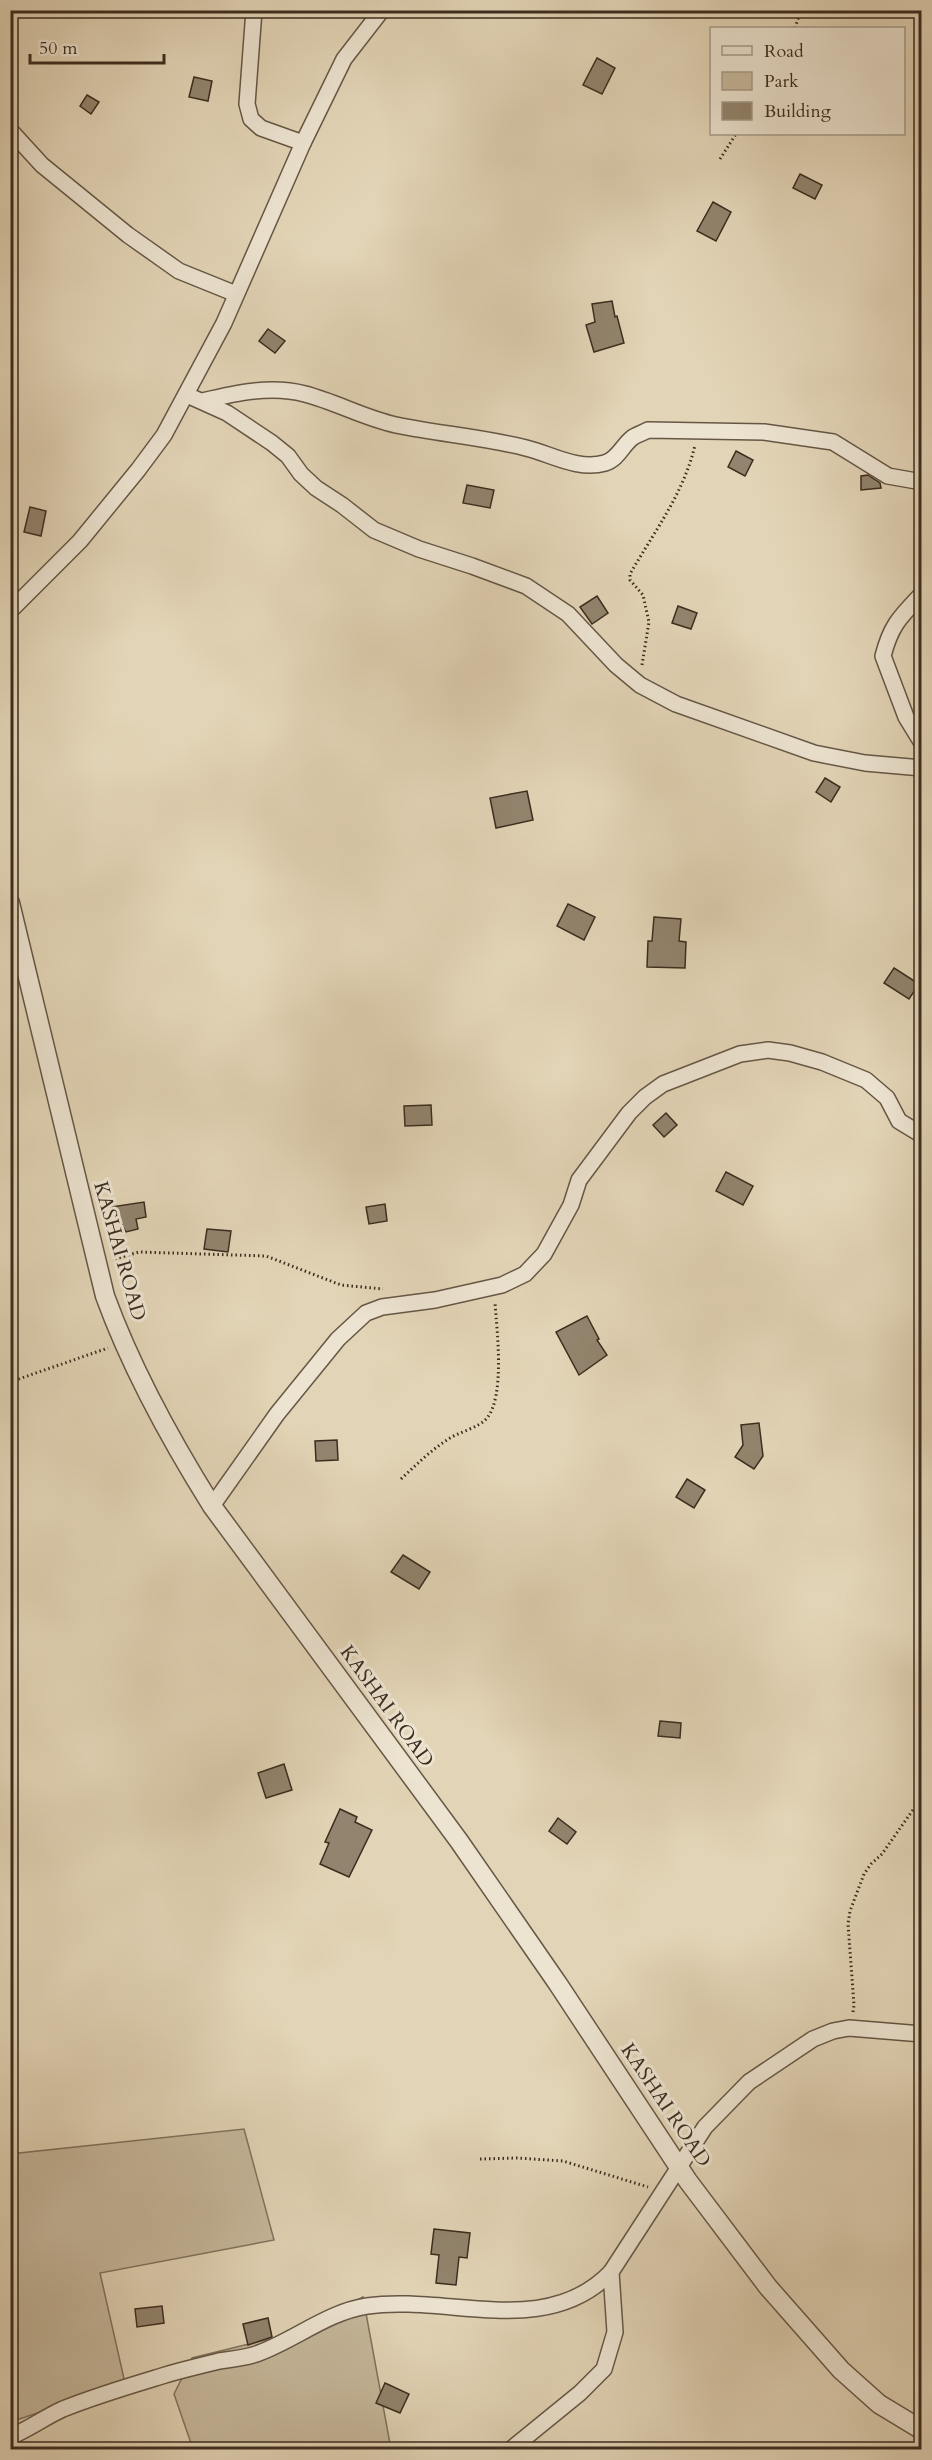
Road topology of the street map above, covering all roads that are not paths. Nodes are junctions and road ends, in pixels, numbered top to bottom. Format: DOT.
graph roads {
  1 [pos="254,10"];
  2 [pos="382,10"];
  3 [pos="10,130"];
  4 [pos="303,143"];
  5 [pos="236,294"];
  6 [pos="187,395"];
  7 [pos="202,401"];
  8 [pos="921,482"];
  9 [pos="921,594"];
  10 [pos="10,611"];
  11 [pos="921,743"];
  12 [pos="921,768"];
  13 [pos="10,903"];
  14 [pos="921,1135"];
  15 [pos="212,1506"];
  16 [pos="921,2034"];
  17 [pos="679,2165"];
  18 [pos="610,2272"];
  19 [pos="921,2430"];
  20 [pos="10,2437"];
  21 [pos="510,2450"];
  1 -- 4 [label="street"];
  2 -- 4 [label="street"];
  3 -- 5 [label="street"];
  4 -- 5 [label="street"];
  5 -- 6 [label="street"];
  6 -- 7 [label="street"];
  6 -- 10 [label="street"];
  7 -- 8 [label="street"];
  7 -- 12 [label="street"];
  9 -- 11 [label="street"];
  13 -- 15 [label="street, KASHAI ROAD"];
  14 -- 15 [label="street"];
  15 -- 17 [label="street, KASHAI ROAD"];
  16 -- 17 [label="street"];
  17 -- 18 [label="street"];
  17 -- 19 [label="street, KASHAI ROAD"];
  18 -- 20 [label="street"];
  18 -- 21 [label="street"];
}
